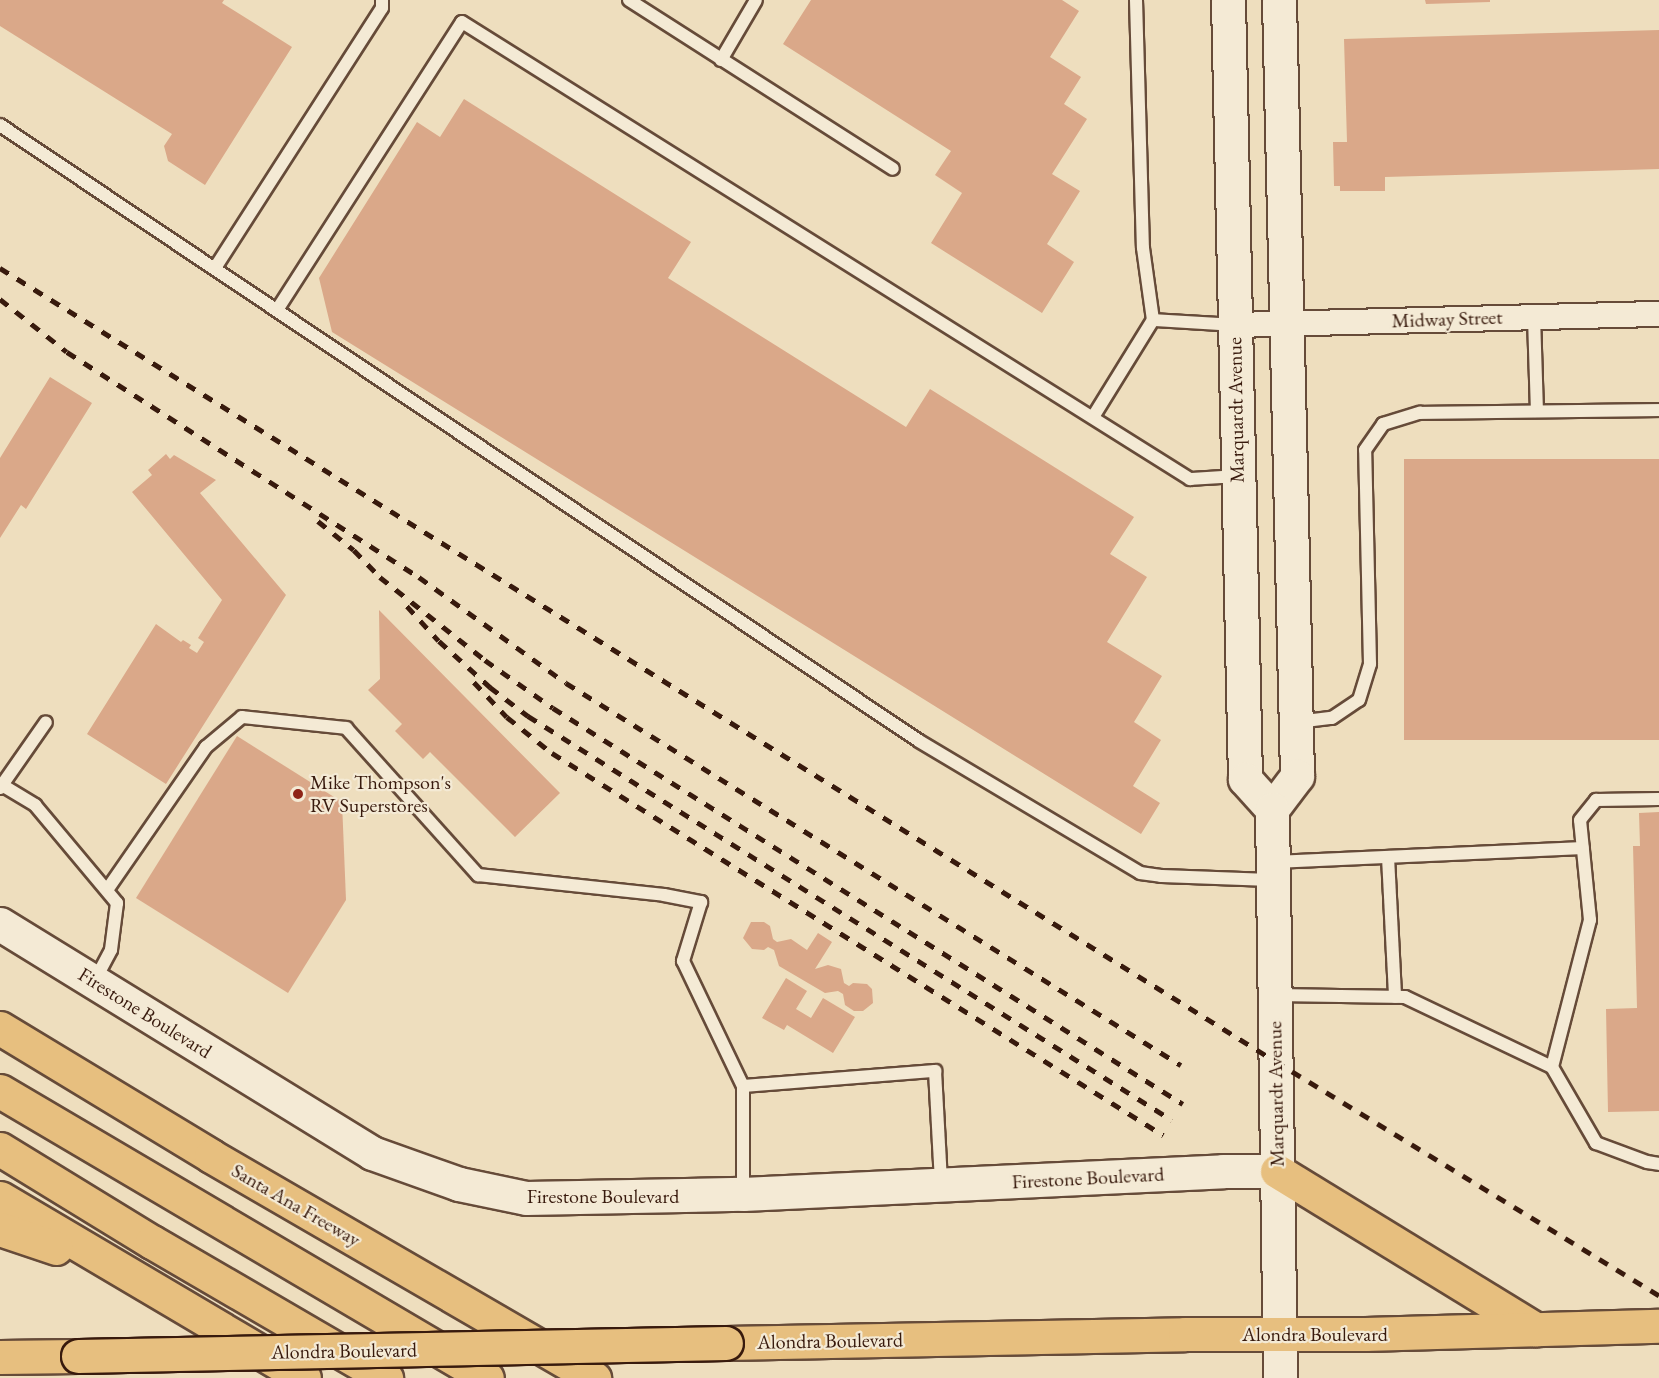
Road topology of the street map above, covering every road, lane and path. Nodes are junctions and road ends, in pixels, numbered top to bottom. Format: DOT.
graph roads {
  1 [pos="382,0"];
  2 [pos="629,0"];
  3 [pos="756,0"];
  4 [pos="1136,0"];
  5 [pos="1228,0"];
  6 [pos="1279,0"];
  7 [pos="720,60"];
  8 [pos="0,125"];
  9 [pos="893,169"];
  10 [pos="215,268"];
  11 [pos="277,310"];
  12 [pos="1659,314"];
  13 [pos="1534,317"];
  14 [pos="1153,320"];
  15 [pos="1285,324"];
  16 [pos="1235,325"];
  17 [pos="1659,410"];
  18 [pos="1537,411"];
  19 [pos="1093,417"];
  20 [pos="1238,476"];
  21 [pos="46,722"];
  22 [pos="1295,722"];
  23 [pos="1,786"];
  24 [pos="1659,799"];
  25 [pos="1272,809"];
  26 [pos="1583,848"];
  27 [pos="1388,857"];
  28 [pos="1273,871"];
  29 [pos="106,890"];
  30 [pos="0,924"];
  31 [pos="94,982"];
  32 [pos="1275,994"];
  33 [pos="1395,997"];
  34 [pos="0,1028"];
  35 [pos="1552,1067"];
  36 [pos="743,1086"];
  37 [pos="0,1091"];
  38 [pos="0,1149"];
  39 [pos="1659,1164"];
  40 [pos="1277,1171"];
  41 [pos="941,1186"];
  42 [pos="743,1194"];
  43 [pos="0,1198"];
  44 [pos="0,1229"];
  45 [pos="120,1271"];
  46 [pos="1659,1326"];
  47 [pos="1535,1329"];
  48 [pos="1279,1334"];
  49 [pos="0,1358"];
  50 [pos="304,1378"];
  51 [pos="386,1378"];
  52 [pos="487,1378"];
  53 [pos="594,1378"];
  54 [pos="1280,1378"];
  1 -- 10 [label="lane"];
  2 -- 7 [label="lane"];
  3 -- 7 [label="lane"];
  4 -- 14 [label="lane"];
  5 -- 16 [label="main road, Marquardt Avenue"];
  6 -- 15 [label="main road"];
  7 -- 9 [label="lane"];
  8 -- 10 [label="lane"];
  10 -- 11 [label="lane"];
  11 -- 19 [label="lane"];
  11 -- 28 [label="lane"];
  12 -- 13 [label="street, Midway Street"];
  13 -- 15 [label="street, Midway Street"];
  13 -- 18 [label="lane"];
  14 -- 16 [label="lane"];
  14 -- 19 [label="lane"];
  15 -- 16 [label="street, Midway Street"];
  15 -- 22 [label="main road"];
  16 -- 20 [label="main road, Marquardt Avenue"];
  17 -- 18 [label="lane"];
  18 -- 22 [label="lane"];
  19 -- 20 [label="lane"];
  20 -- 25 [label="main road, Marquardt Avenue"];
  21 -- 23 [label="lane"];
  22 -- 25 [label="main road"];
  23 -- 29 [label="lane"];
  24 -- 26 [label="lane"];
  25 -- 28 [label="main road, Marquardt Avenue"];
  26 -- 27 [label="lane"];
  26 -- 35 [label="lane"];
  27 -- 28 [label="lane"];
  27 -- 33 [label="lane"];
  28 -- 32 [label="main road, Marquardt Avenue"];
  29 -- 31 [label="lane"];
  29 -- 36 [label="lane"];
  30 -- 31 [label="main road, Firestone Boulevard"];
  31 -- 42 [label="main road, Firestone Boulevard"];
  32 -- 33 [label="lane"];
  32 -- 40 [label="main road, Marquardt Avenue"];
  33 -- 35 [label="lane"];
  34 -- 53 [label="main road, Santa Ana Freeway"];
  35 -- 39 [label="lane"];
  36 -- 41 [label="lane"];
  36 -- 42 [label="lane"];
  37 -- 52 [label="main road"];
  38 -- 51 [label="main road"];
  40 -- 41 [label="main road, Firestone Boulevard"];
  40 -- 47 [label="main road"];
  40 -- 48 [label="main road, Marquardt Avenue"];
  41 -- 42 [label="main road, Firestone Boulevard"];
  43 -- 45 [label="main road"];
  44 -- 45 [label="main road"];
  45 -- 50 [label="main road"];
  46 -- 47 [label="main road, Alondra Boulevard"];
  47 -- 48 [label="main road, Alondra Boulevard"];
  48 -- 49 [label="main road, Alondra Boulevard, bridge"];
  48 -- 54 [label="main road, Marquardt Avenue"];
}
